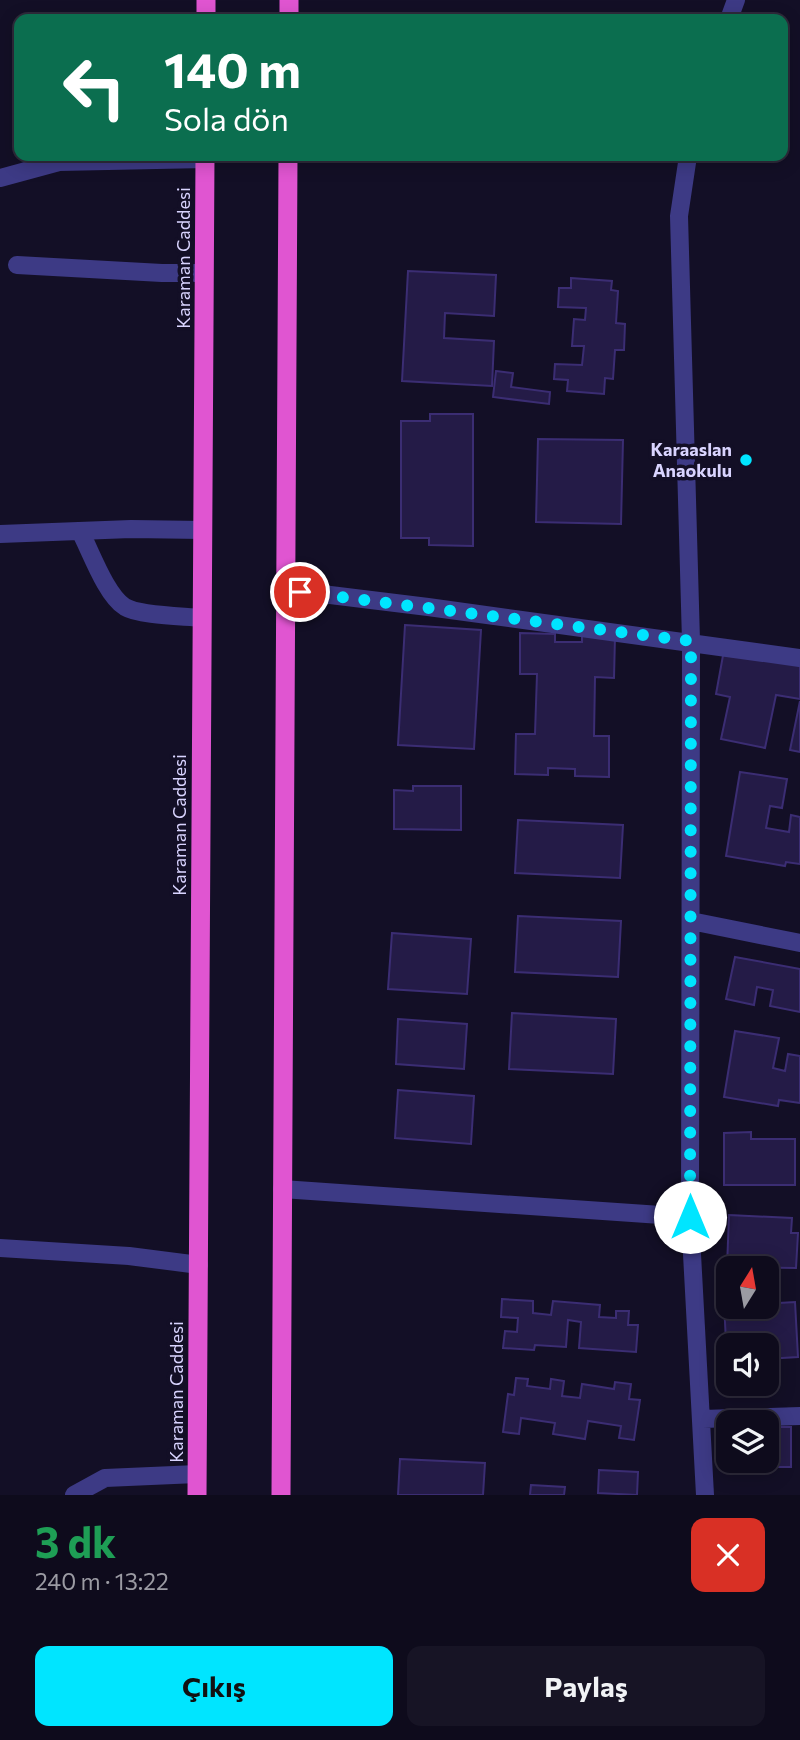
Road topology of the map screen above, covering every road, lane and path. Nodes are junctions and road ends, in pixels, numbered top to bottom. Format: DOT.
graph roads {
  1 [pos="88,161"];
  2 [pos="205,161"];
  3 [pos="288,161"];
  4 [pos="687,161"];
  5 [pos="0,178"];
  6 [pos="18,265"];
  7 [pos="204,273"];
  8 [pos="203,530"];
  9 [pos="80,531"];
  10 [pos="0,534"];
  11 [pos="285,592"];
  12 [pos="202,618"];
  13 [pos="691,641"];
  14 [pos="800,658"];
  15 [pos="691,921"];
  16 [pos="800,943"];
  17 [pos="282,1189"];
  18 [pos="690,1217"];
  19 [pos="0,1248"];
  20 [pos="199,1265"];
  21 [pos="800,1416"];
  22 [pos="703,1419"];
  23 [pos="197,1474"];
  24 [pos="74,1495"];
  25 [pos="197,1495"];
  26 [pos="281,1495"];
  27 [pos="705,1495"];
  1 -- 5 [label="street"];
  2 -- 7 [label="highway, Karaman Caddesi"];
  3 -- 11 [label="highway"];
  4 -- 13 [label="street"];
  6 -- 7 [label="street"];
  7 -- 8 [label="highway, Karaman Caddesi"];
  8 -- 9 [label="street"];
  8 -- 12 [label="highway, Karaman Caddesi"];
  9 -- 10 [label="street"];
  9 -- 12 [label="street"];
  11 -- 13 [label="street"];
  11 -- 17 [label="highway"];
  12 -- 20 [label="highway, Karaman Caddesi"];
  13 -- 14 [label="street"];
  13 -- 15 [label="street"];
  15 -- 16 [label="street"];
  15 -- 18 [label="street"];
  17 -- 18 [label="street"];
  17 -- 26 [label="highway"];
  18 -- 22 [label="street"];
  19 -- 20 [label="street"];
  20 -- 23 [label="highway, Karaman Caddesi"];
  21 -- 22 [label="street"];
  22 -- 27 [label="street"];
  23 -- 24 [label="street"];
  23 -- 25 [label="highway, Karaman Caddesi"];
}
